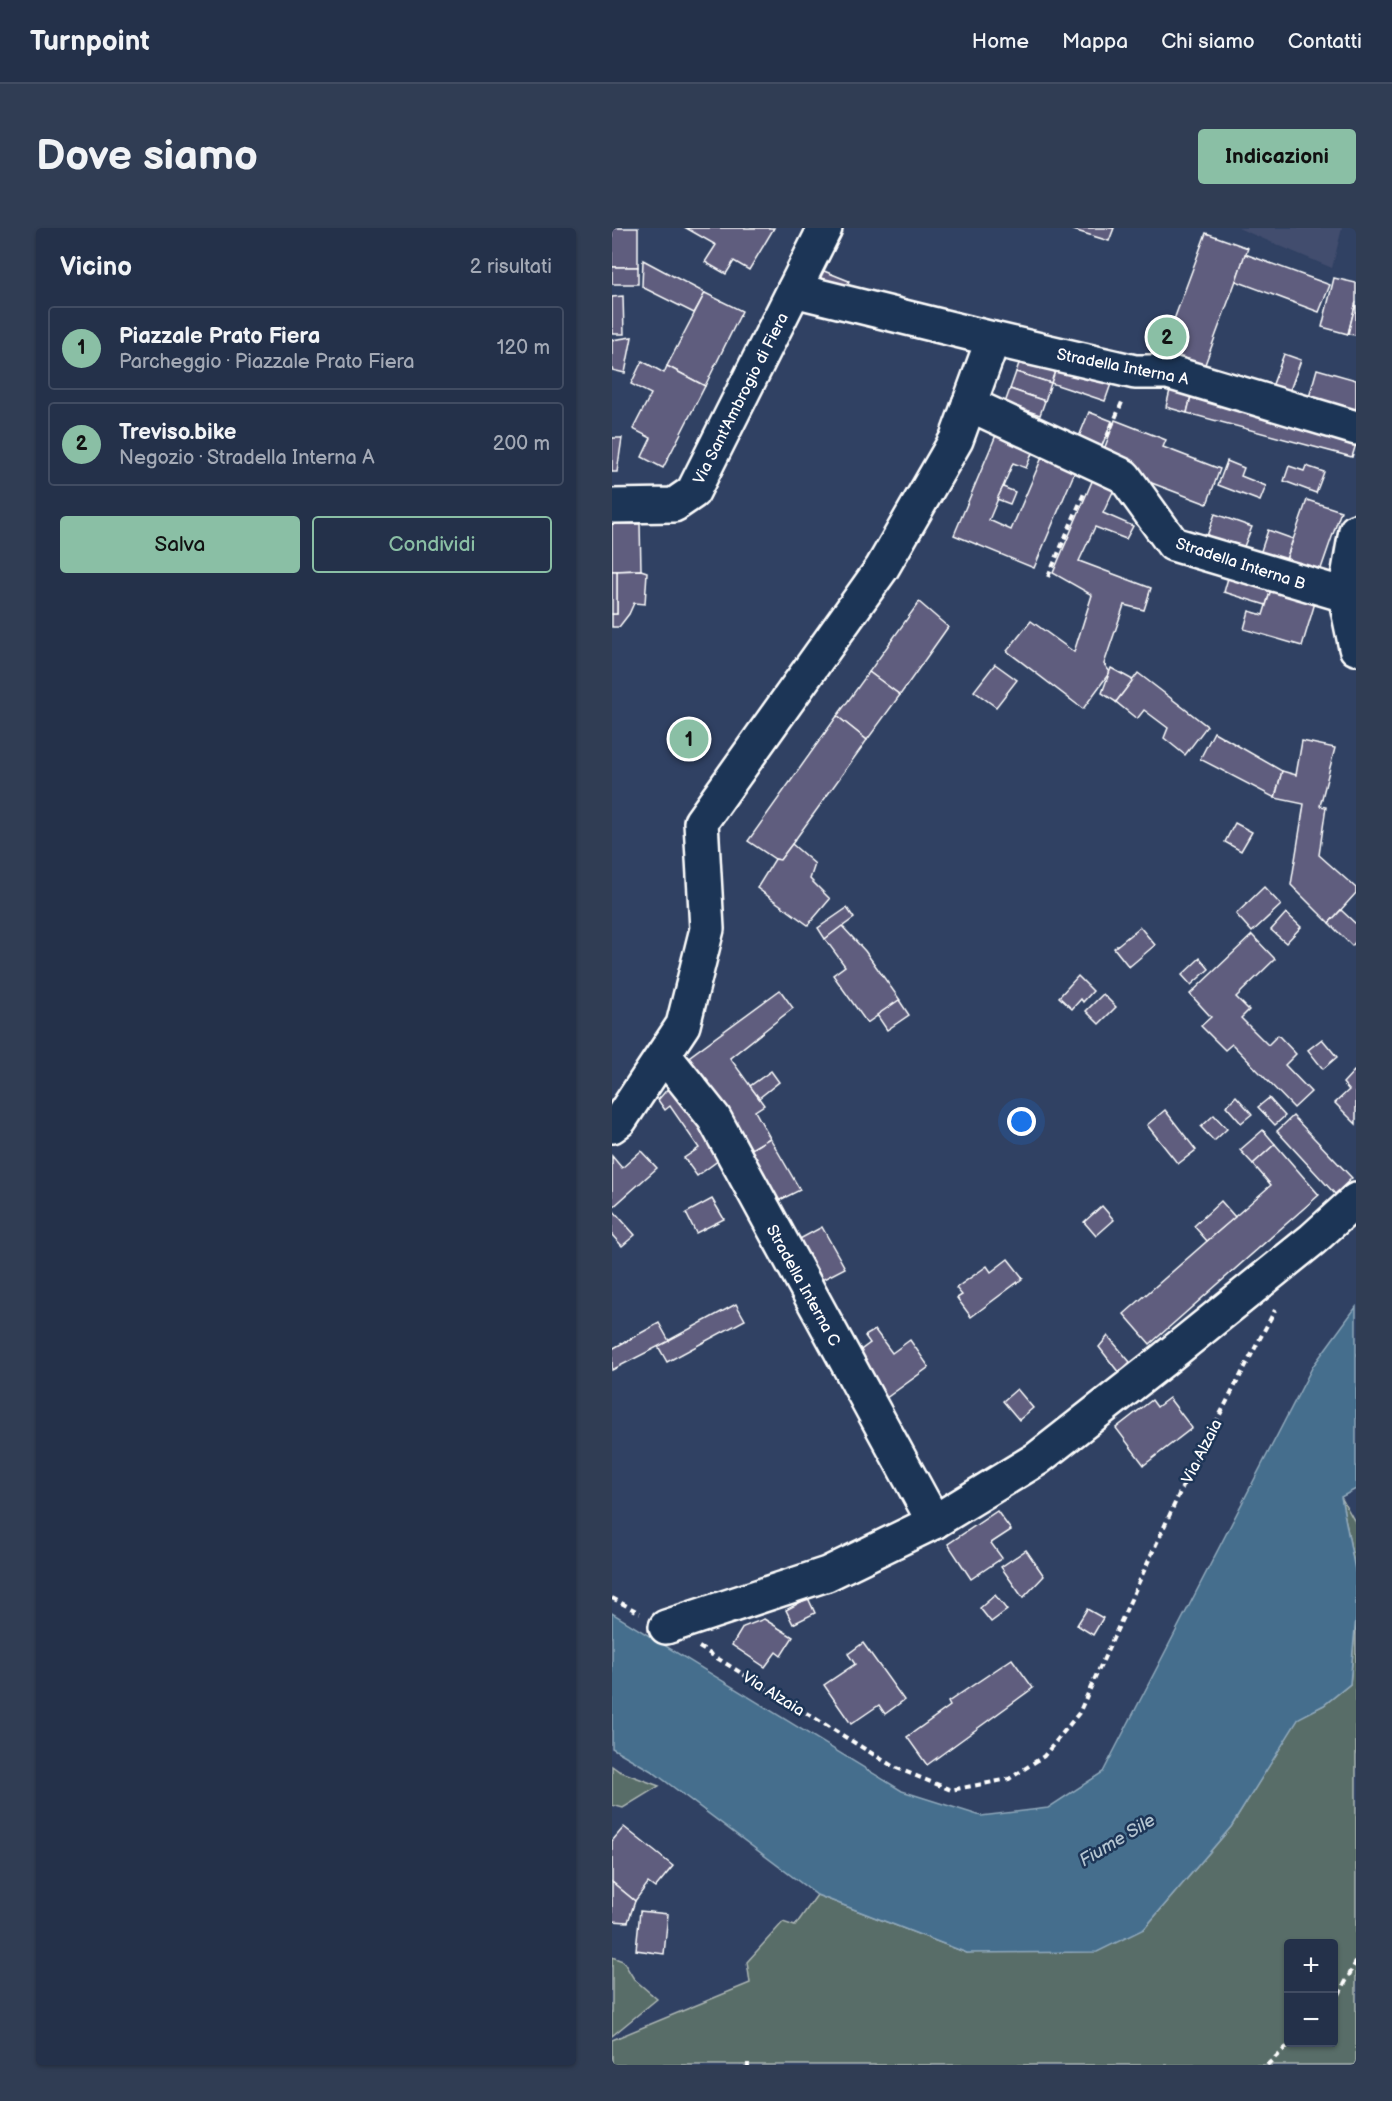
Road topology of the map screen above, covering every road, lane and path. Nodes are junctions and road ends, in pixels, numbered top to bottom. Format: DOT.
graph roads {
  1 [pos="825,228"];
  2 [pos="794,290"];
  3 [pos="993,339"];
  4 [pos="969,404"];
  5 [pos="1356,428"];
  6 [pos="612,506"];
  7 [pos="1356,531"];
  8 [pos="1345,595"];
  9 [pos="1356,648"];
  10 [pos="664,1055"];
  11 [pos="612,1126"];
  12 [pos="1356,1200"];
  13 [pos="1280,1301"];
  14 [pos="934,1522"];
  15 [pos="666,1627"];
  16 [pos="1356,1962"];
  17 [pos="1338,1996"];
  18 [pos="1287,2047"];
  19 [pos="1267,2065"];
  1 -- 2 [label="street, Via Sant'Ambrogio di Fiera"];
  2 -- 3 [label="street, Stradella Interna A"];
  2 -- 6 [label="street, Via Sant'Ambrogio di Fiera"];
  3 -- 4 [label="street"];
  3 -- 5 [label="street, Stradella Interna A"];
  4 -- 8 [label="street, Stradella Interna B"];
  4 -- 10 [label="street"];
  7 -- 8 [label="street"];
  8 -- 9 [label="street"];
  10 -- 11 [label="street"];
  10 -- 14 [label="street, Stradella Interna C"];
  12 -- 14 [label="street"];
  13 -- 15 [label="path, Via Alzaia"];
  14 -- 15 [label="street"];
  16 -- 17 [label="path"];
  18 -- 19 [label="path"];
}
